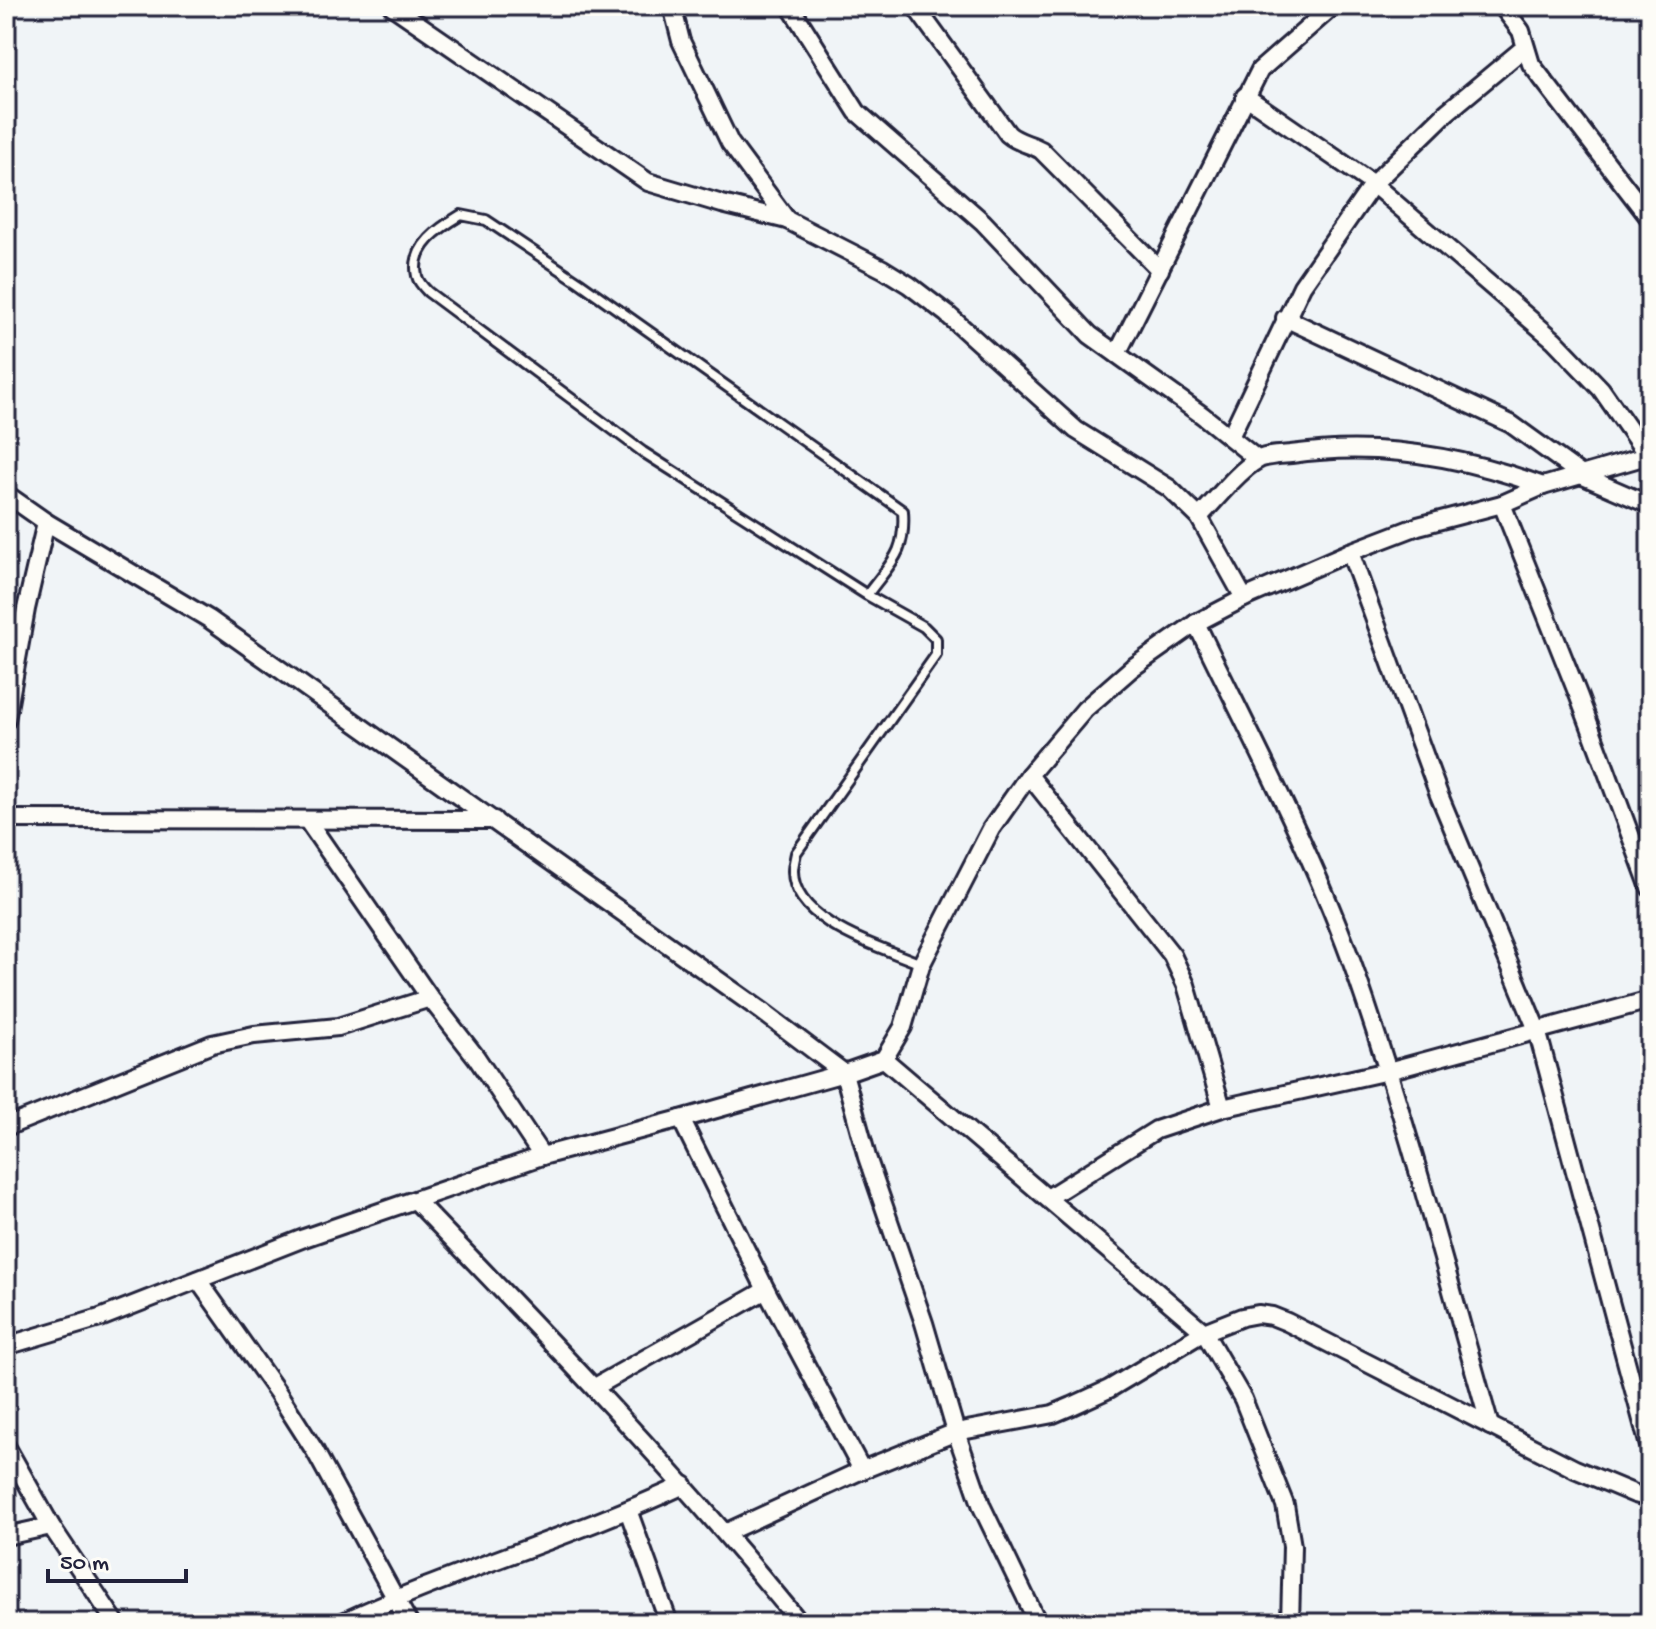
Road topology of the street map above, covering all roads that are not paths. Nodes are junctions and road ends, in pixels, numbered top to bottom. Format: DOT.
graph roads {
  1 [pos="9,6"];
  2 [pos="392,6"];
  3 [pos="672,6"];
  4 [pos="790,6"];
  5 [pos="915,6"];
  6 [pos="1333,6"];
  7 [pos="1502,6"];
  8 [pos="6,12"];
  9 [pos="1524,48"];
  10 [pos="1245,96"];
  11 [pos="1373,184"];
  12 [pos="1650,219"];
  13 [pos="787,220"];
  14 [pos="1160,270"];
  15 [pos="1285,318"];
  16 [pos="1117,354"];
  17 [pos="1230,437"];
  18 [pos="1649,455"];
  19 [pos="1257,459"];
  20 [pos="1583,476"];
  21 [pos="1543,486"];
  22 [pos="6,494"];
  23 [pos="1502,504"];
  24 [pos="1650,505"];
  25 [pos="1199,517"];
  26 [pos="46,522"];
  27 [pos="1350,552"];
  28 [pos="867,595"];
  29 [pos="1244,598"];
  30 [pos="1196,623"];
  31 [pos="6,720"];
  32 [pos="1029,775"];
  33 [pos="6,819"];
  34 [pos="307,820"];
  35 [pos="494,820"];
  36 [pos="1650,888"];
  37 [pos="921,965"];
  38 [pos="430,998"];
  39 [pos="1650,1000"];
  40 [pos="1537,1030"];
  41 [pos="884,1059"];
  42 [pos="1388,1071"];
  43 [pos="844,1073"];
  44 [pos="1222,1108"];
  45 [pos="681,1119"];
  46 [pos="6,1127"];
  47 [pos="542,1156"];
  48 [pos="1049,1197"];
  49 [pos="416,1201"];
  50 [pos="198,1280"];
  51 [pos="766,1290"];
  52 [pos="1204,1332"];
  53 [pos="6,1346"];
  54 [pos="595,1387"];
  55 [pos="1490,1426"];
  56 [pos="956,1432"];
  57 [pos="6,1446"];
  58 [pos="1650,1450"];
  59 [pos="862,1470"];
  60 [pos="684,1485"];
  61 [pos="1650,1498"];
  62 [pos="628,1510"];
  63 [pos="51,1526"];
  64 [pos="727,1532"];
  65 [pos="6,1536"];
  66 [pos="395,1598"];
  67 [pos="116,1623"];
  68 [pos="341,1623"];
  69 [pos="409,1623"];
  70 [pos="669,1623"];
  71 [pos="800,1623"];
  72 [pos="1038,1623"];
  73 [pos="1290,1623"];
  1 -- 8 [label="street"];
  2 -- 13 [label="street"];
  3 -- 13 [label="street"];
  4 -- 16 [label="street"];
  5 -- 14 [label="street"];
  6 -- 10 [label="street"];
  7 -- 9 [label="street"];
  9 -- 11 [label="street"];
  9 -- 12 [label="street"];
  10 -- 11 [label="street"];
  10 -- 14 [label="street"];
  11 -- 15 [label="street"];
  11 -- 18 [label="street"];
  13 -- 25 [label="street"];
  14 -- 16 [label="street"];
  15 -- 17 [label="street"];
  15 -- 20 [label="street"];
  16 -- 17 [label="street"];
  17 -- 19 [label="street"];
  18 -- 20 [label="street"];
  19 -- 21 [label="street"];
  19 -- 25 [label="street"];
  20 -- 21 [label="street"];
  20 -- 24 [label="street"];
  21 -- 23 [label="street"];
  22 -- 26 [label="street"];
  23 -- 27 [label="street"];
  23 -- 36 [label="street"];
  25 -- 29 [label="street"];
  26 -- 31 [label="street"];
  26 -- 35 [label="street"];
  27 -- 29 [label="street"];
  27 -- 40 [label="street"];
  28 -- 28 [label="lane"];
  28 -- 37 [label="lane"];
  29 -- 30 [label="street"];
  30 -- 32 [label="street"];
  30 -- 42 [label="street"];
  32 -- 37 [label="street"];
  32 -- 44 [label="street"];
  33 -- 34 [label="street"];
  34 -- 35 [label="street"];
  34 -- 38 [label="street"];
  35 -- 43 [label="street"];
  37 -- 41 [label="street"];
  38 -- 46 [label="street"];
  38 -- 47 [label="street"];
  39 -- 40 [label="street"];
  40 -- 42 [label="street"];
  40 -- 58 [label="street"];
  41 -- 43 [label="street"];
  41 -- 48 [label="street"];
  42 -- 44 [label="street"];
  42 -- 55 [label="street"];
  43 -- 45 [label="street"];
  43 -- 56 [label="street"];
  44 -- 48 [label="street"];
  45 -- 47 [label="street"];
  45 -- 51 [label="street"];
  47 -- 49 [label="street"];
  48 -- 52 [label="street"];
  49 -- 50 [label="street"];
  49 -- 54 [label="street"];
  50 -- 53 [label="street"];
  50 -- 66 [label="street"];
  51 -- 54 [label="street"];
  51 -- 59 [label="street"];
  52 -- 55 [label="street"];
  52 -- 56 [label="street"];
  52 -- 73 [label="street"];
  54 -- 60 [label="street"];
  55 -- 61 [label="street"];
  56 -- 59 [label="street"];
  56 -- 72 [label="street"];
  57 -- 63 [label="street"];
  59 -- 64 [label="street"];
  60 -- 62 [label="street"];
  60 -- 64 [label="street"];
  62 -- 66 [label="street"];
  62 -- 70 [label="street"];
  63 -- 65 [label="street"];
  63 -- 67 [label="street"];
  64 -- 71 [label="street"];
  66 -- 68 [label="street"];
  66 -- 69 [label="street"];
}
